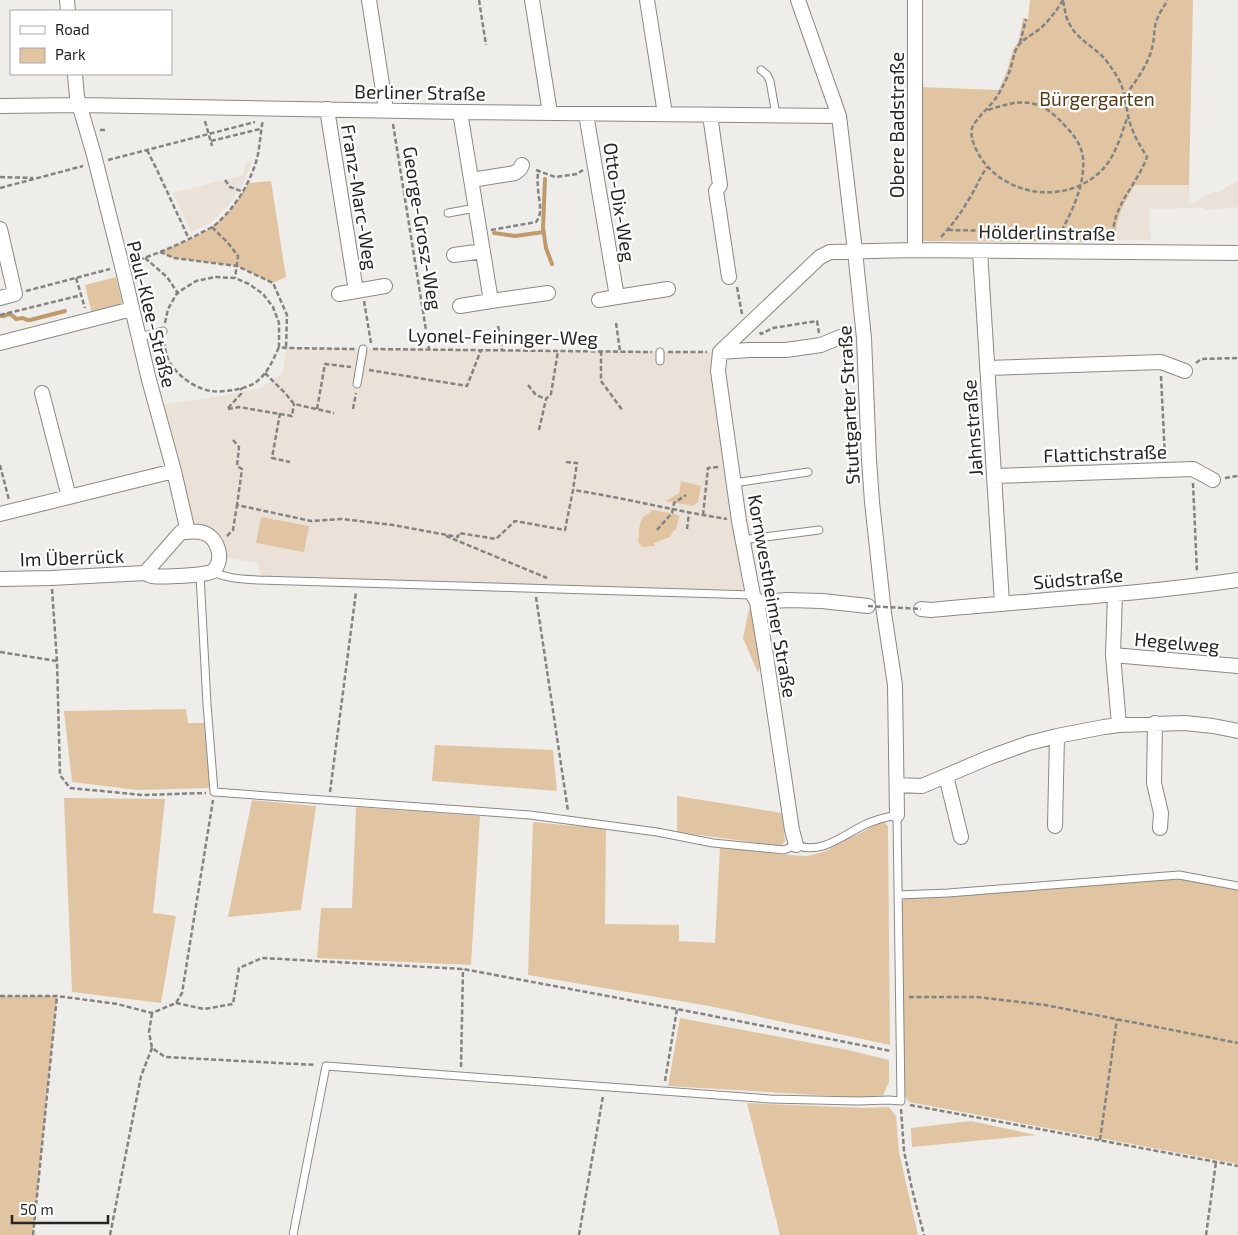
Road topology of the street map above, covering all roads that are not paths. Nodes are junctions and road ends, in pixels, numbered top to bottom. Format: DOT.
graph roads {
  1 [pos="370,0"];
  2 [pos="532,0"];
  3 [pos="647,0"];
  4 [pos="798,0"];
  5 [pos="915,0"];
  6 [pos="761,70"];
  7 [pos="75,75"];
  8 [pos="0,106"];
  9 [pos="80,106"];
  10 [pos="327,109"];
  11 [pos="388,110"];
  12 [pos="460,112"];
  13 [pos="550,113"];
  14 [pos="586,114"];
  15 [pos="666,114"];
  16 [pos="710,115"];
  17 [pos="776,115"];
  18 [pos="840,116"];
  19 [pos="522,164"];
  20 [pos="472,180"];
  21 [pos="476,208"];
  22 [pos="448,213"];
  23 [pos="0,229"];
  24 [pos="915,250"];
  25 [pos="483,251"];
  26 [pos="855,251"];
  27 [pos="980,251"];
  28 [pos="1238,253"];
  29 [pos="454,255"];
  30 [pos="729,277"];
  31 [pos="385,286"];
  32 [pos="668,289"];
  33 [pos="359,290"];
  34 [pos="548,293"];
  35 [pos="339,294"];
  36 [pos="617,297"];
  37 [pos="0,298"];
  38 [pos="599,300"];
  39 [pos="491,301"];
  40 [pos="460,306"];
  41 [pos="132,309"];
  42 [pos="163,331"];
  43 [pos="139,337"];
  44 [pos="840,337"];
  45 [pos="0,343"];
  46 [pos="363,349"];
  47 [pos="660,352"];
  48 [pos="720,352"];
  49 [pos="660,361"];
  50 [pos="987,368"];
  51 [pos="1185,371"];
  52 [pos="357,384"];
  53 [pos="42,393"];
  54 [pos="174,471"];
  55 [pos="808,472"];
  56 [pos="994,476"];
  57 [pos="1213,480"];
  58 [pos="734,483"];
  59 [pos="68,497"];
  60 [pos="6,513"];
  61 [pos="819,530"];
  62 [pos="188,532"];
  63 [pos="742,540"];
  64 [pos="145,573"];
  65 [pos="206,574"];
  66 [pos="0,579"];
  67 [pos="1238,580"];
  68 [pos="1115,594"];
  69 [pos="755,598"];
  70 [pos="1002,603"];
  71 [pos="868,606"];
  72 [pos="921,609"];
  73 [pos="1113,655"];
  74 [pos="1238,666"];
  75 [pos="1155,723"];
  76 [pos="1119,725"];
  77 [pos="1238,731"];
  78 [pos="1057,736"];
  79 [pos="946,776"];
  80 [pos="897,785"];
  81 [pos="898,814"];
  82 [pos="1055,826"];
  83 [pos="1160,828"];
  84 [pos="961,837"];
  85 [pos="796,845"];
  86 [pos="1238,886"];
  87 [pos="898,895"];
  88 [pos="293,1235"];
  1 -- 11 [label="street"];
  2 -- 13 [label="street"];
  3 -- 15 [label="street"];
  4 -- 18 [label="street, Stuttgarter Straße"];
  5 -- 24 [label="street, Obere Badstraße"];
  6 -- 17 [label="lane"];
  7 -- 9 [label="street, Paul-Klee-Straße"];
  8 -- 9 [label="street, Berliner Straße"];
  9 -- 10 [label="street, Berliner Straße"];
  9 -- 41 [label="street, Paul-Klee-Straße"];
  10 -- 11 [label="street, Berliner Straße"];
  10 -- 33 [label="street, Franz-Marc-Weg"];
  11 -- 12 [label="street, Berliner Straße"];
  12 -- 13 [label="street, Berliner Straße"];
  12 -- 20 [label="street"];
  13 -- 14 [label="street, Berliner Straße"];
  14 -- 15 [label="street, Berliner Straße"];
  14 -- 36 [label="street, Otto-Dix-Weg"];
  15 -- 16 [label="street, Berliner Straße"];
  16 -- 17 [label="street, Berliner Straße"];
  16 -- 30 [label="street"];
  17 -- 18 [label="street, Berliner Straße"];
  18 -- 26 [label="street, Stuttgarter Straße"];
  19 -- 20 [label="street"];
  20 -- 21 [label="street"];
  21 -- 22 [label="lane"];
  21 -- 25 [label="street"];
  23 -- 37 [label="street"];
  24 -- 26 [label="street, Hölderlinstraße"];
  24 -- 27 [label="street, Hölderlinstraße"];
  25 -- 29 [label="street"];
  25 -- 39 [label="street"];
  26 -- 48 [label="street"];
  26 -- 80 [label="street, Stuttgarter Straße"];
  27 -- 28 [label="street, Hölderlinstraße"];
  27 -- 50 [label="street, Jahnstraße"];
  31 -- 33 [label="street, Franz-Marc-Weg"];
  32 -- 36 [label="street"];
  33 -- 35 [label="street, Franz-Marc-Weg"];
  34 -- 39 [label="street"];
  36 -- 38 [label="street"];
  39 -- 40 [label="street"];
  41 -- 43 [label="street, Paul-Klee-Straße"];
  41 -- 45 [label="street"];
  42 -- 43 [label="lane"];
  43 -- 54 [label="street, Paul-Klee-Straße"];
  44 -- 48 [label="street"];
  46 -- 52 [label="lane"];
  47 -- 49 [label="lane"];
  48 -- 58 [label="street, Kornwestheimer Straße"];
  50 -- 51 [label="street"];
  50 -- 56 [label="street, Jahnstraße"];
  53 -- 59 [label="street"];
  54 -- 59 [label="street"];
  54 -- 62 [label="street, Paul-Klee-Straße"];
  55 -- 58 [label="lane"];
  56 -- 57 [label="street, Flattichstraße"];
  56 -- 70 [label="street, Jahnstraße"];
  58 -- 63 [label="street, Kornwestheimer Straße"];
  59 -- 60 [label="street"];
  61 -- 63 [label="lane"];
  62 -- 64 [label="street, Im Überrück"];
  62 -- 65 [label="street"];
  63 -- 69 [label="street, Kornwestheimer Straße"];
  64 -- 65 [label="street, Im Überrück"];
  64 -- 66 [label="street, Im Überrück"];
  65 -- 69 [label="lane"];
  65 -- 85 [label="lane"];
  67 -- 68 [label="street, Südstraße"];
  68 -- 70 [label="street, Südstraße"];
  68 -- 73 [label="street, Hegelweg"];
  69 -- 71 [label="street"];
  69 -- 85 [label="street, Kornwestheimer Straße"];
  70 -- 72 [label="street, Südstraße"];
  73 -- 74 [label="street, Hegelweg"];
  73 -- 76 [label="street, Hegelweg"];
  75 -- 76 [label="street"];
  75 -- 77 [label="street"];
  75 -- 83 [label="street"];
  76 -- 78 [label="street"];
  78 -- 79 [label="street"];
  78 -- 82 [label="street"];
  79 -- 80 [label="street"];
  79 -- 84 [label="street"];
  80 -- 81 [label="street, Stuttgarter Straße"];
  81 -- 85 [label="lane"];
  81 -- 87 [label="lane"];
  86 -- 87 [label="lane"];
  87 -- 88 [label="lane"];
}
